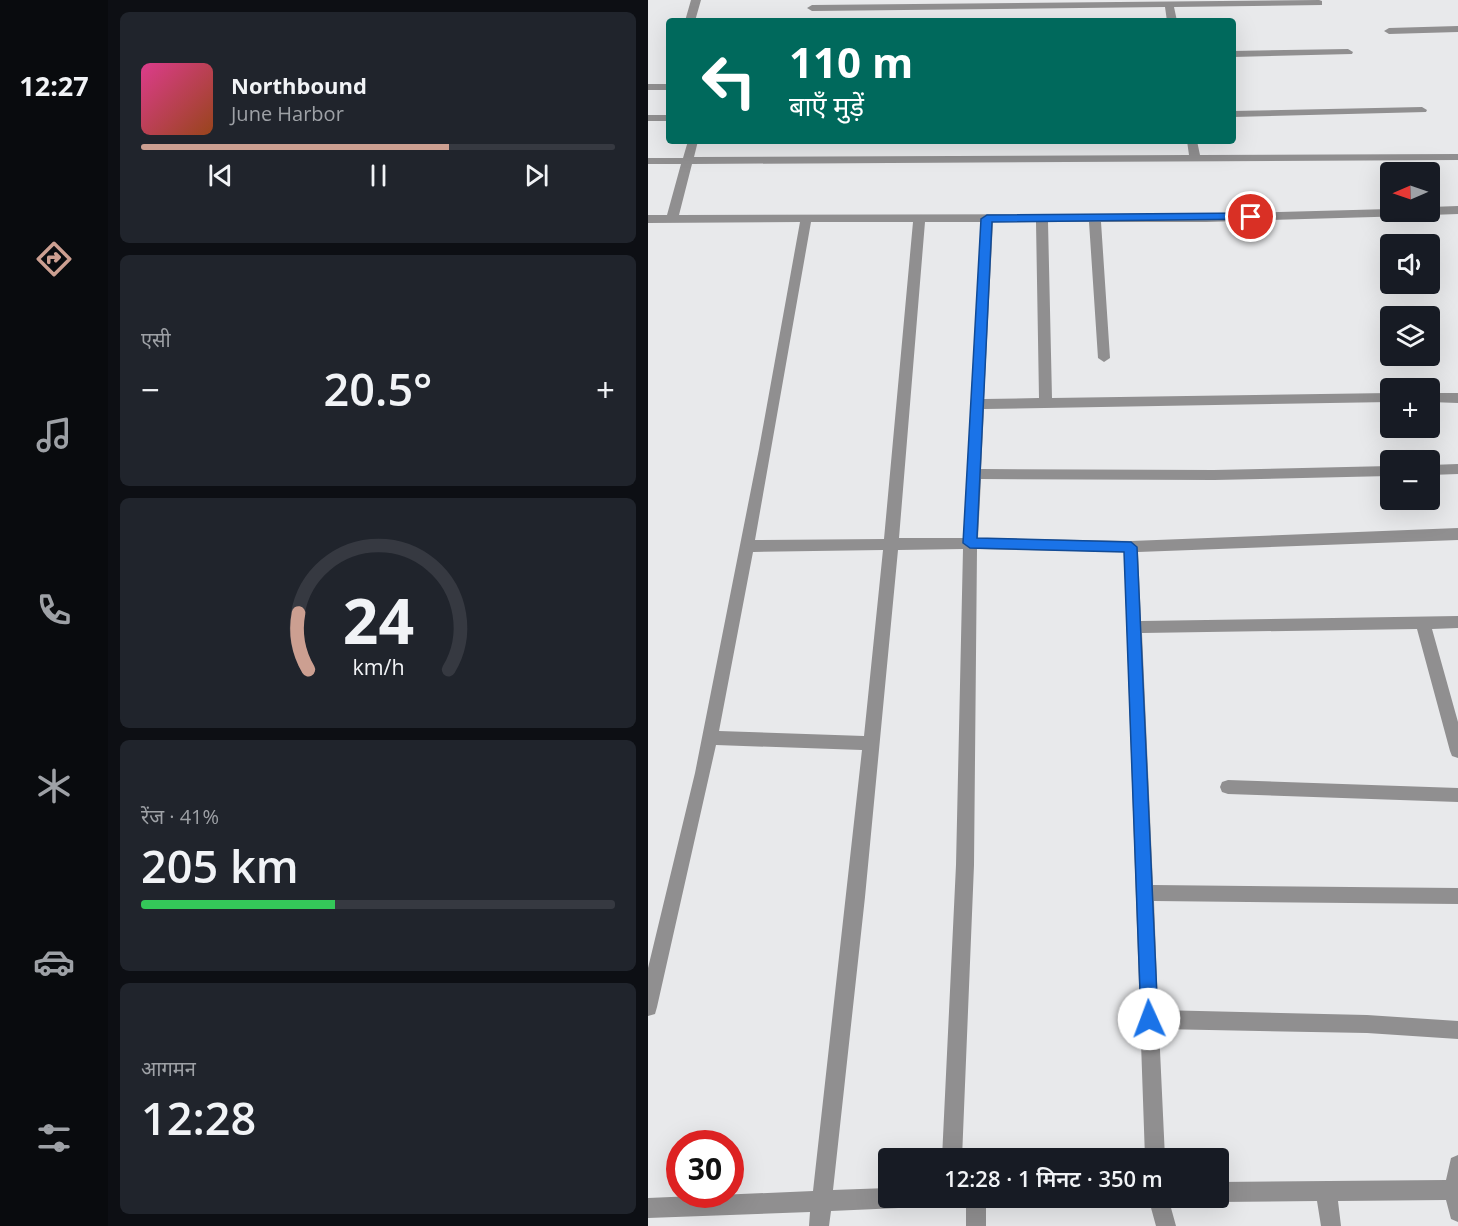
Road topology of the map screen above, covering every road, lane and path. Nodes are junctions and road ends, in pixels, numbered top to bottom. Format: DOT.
graph roads {
  1 [pos="696,0"];
  2 [pos="942,3"];
  3 [pos="1319,3"];
  4 [pos="1169,4"];
  5 [pos="812,8"];
  6 [pos="691,18"];
  7 [pos="940,18"];
  8 [pos="1171,18"];
  9 [pos="1458,29"];
  10 [pos="1389,31"];
  11 [pos="1348,51"];
  12 [pos="1236,54"];
  13 [pos="648,87"];
  14 [pos="666,87"];
  15 [pos="1422,110"];
  16 [pos="1236,114"];
  17 [pos="648,118"];
  18 [pos="666,118"];
  19 [pos="692,144"];
  20 [pos="1192,144"];
  21 [pos="1458,157"];
  22 [pos="1195,159"];
  23 [pos="688,160"];
  24 [pos="648,161"];
  25 [pos="1458,210"];
  26 [pos="1440,211"];
  27 [pos="1380,213"];
  28 [pos="1095,218"];
  29 [pos="648,219"];
  30 [pos="672,219"];
  31 [pos="806,219"];
  32 [pos="920,219"];
  33 [pos="987,219"];
  34 [pos="1042,219"];
  35 [pos="1104,358"];
  36 [pos="1440,398"];
  37 [pos="1458,398"];
  38 [pos="1380,399"];
  39 [pos="1046,403"];
  40 [pos="977,404"];
  41 [pos="1440,470"];
  42 [pos="1458,470"];
  43 [pos="1380,471"];
  44 [pos="973,474"];
  45 [pos="1458,534"];
  46 [pos="970,543"];
  47 [pos="890,545"];
  48 [pos="748,546"];
  49 [pos="1131,547"];
  50 [pos="1458,622"];
  51 [pos="1423,623"];
  52 [pos="1134,627"];
  53 [pos="710,738"];
  54 [pos="871,743"];
  55 [pos="1458,751"];
  56 [pos="1228,787"];
  57 [pos="1458,795"];
  58 [pos="1144,893"];
  59 [pos="1458,896"];
  60 [pos="648,1007"];
  61 [pos="1149,1019"];
  62 [pos="1458,1030"];
  63 [pos="952,1148"];
  64 [pos="1155,1148"];
  65 [pos="1458,1165"];
  66 [pos="1326,1191"];
  67 [pos="1456,1191"];
  68 [pos="1229,1192"];
  69 [pos="878,1198"];
  70 [pos="821,1200"];
  71 [pos="648,1208"];
  72 [pos="976,1208"];
  73 [pos="1161,1208"];
  74 [pos="1458,1212"];
  75 [pos="819,1226"];
  76 [pos="976,1226"];
  77 [pos="1166,1226"];
  78 [pos="1331,1226"];
  1 -- 6 [label="street"];
  2 -- 4 [label="street"];
  2 -- 5 [label="street"];
  2 -- 7 [label="street"];
  3 -- 4 [label="street"];
  4 -- 8 [label="street"];
  9 -- 10 [label="street"];
  11 -- 12 [label="street"];
  13 -- 14 [label="street"];
  15 -- 16 [label="street"];
  17 -- 18 [label="street"];
  19 -- 23 [label="street"];
  20 -- 22 [label="street"];
  21 -- 22 [label="street"];
  22 -- 23 [label="street"];
  23 -- 24 [label="street"];
  23 -- 30 [label="street"];
  25 -- 26 [label="street"];
  27 -- 28 [label="street"];
  28 -- 34 [label="street"];
  28 -- 35 [label="street"];
  29 -- 30 [label="street"];
  30 -- 31 [label="street"];
  31 -- 32 [label="street"];
  31 -- 48 [label="street"];
  32 -- 33 [label="street"];
  32 -- 47 [label="street"];
  33 -- 34 [label="street"];
  33 -- 40 [label="street"];
  34 -- 39 [label="street"];
  36 -- 37 [label="street"];
  38 -- 39 [label="street"];
  39 -- 40 [label="street"];
  40 -- 44 [label="street"];
  41 -- 42 [label="street"];
  43 -- 44 [label="street"];
  44 -- 46 [label="street"];
  45 -- 49 [label="street"];
  46 -- 47 [label="street"];
  46 -- 49 [label="street"];
  46 -- 63 [label="street"];
  47 -- 48 [label="street"];
  47 -- 54 [label="street"];
  48 -- 53 [label="street"];
  49 -- 52 [label="street"];
  50 -- 51 [label="street"];
  51 -- 52 [label="street"];
  51 -- 55 [label="street"];
  52 -- 58 [label="street"];
  53 -- 54 [label="street"];
  53 -- 60 [label="street"];
  54 -- 70 [label="street"];
  56 -- 57 [label="street"];
  58 -- 59 [label="street"];
  58 -- 61 [label="street"];
  61 -- 62 [label="street"];
  61 -- 64 [label="street"];
  65 -- 67 [label="street"];
  66 -- 67 [label="street"];
  66 -- 68 [label="street"];
  66 -- 78 [label="street"];
  67 -- 74 [label="street"];
  69 -- 70 [label="street"];
  70 -- 71 [label="street"];
  70 -- 75 [label="street"];
  72 -- 76 [label="street"];
  73 -- 77 [label="street"];
}
